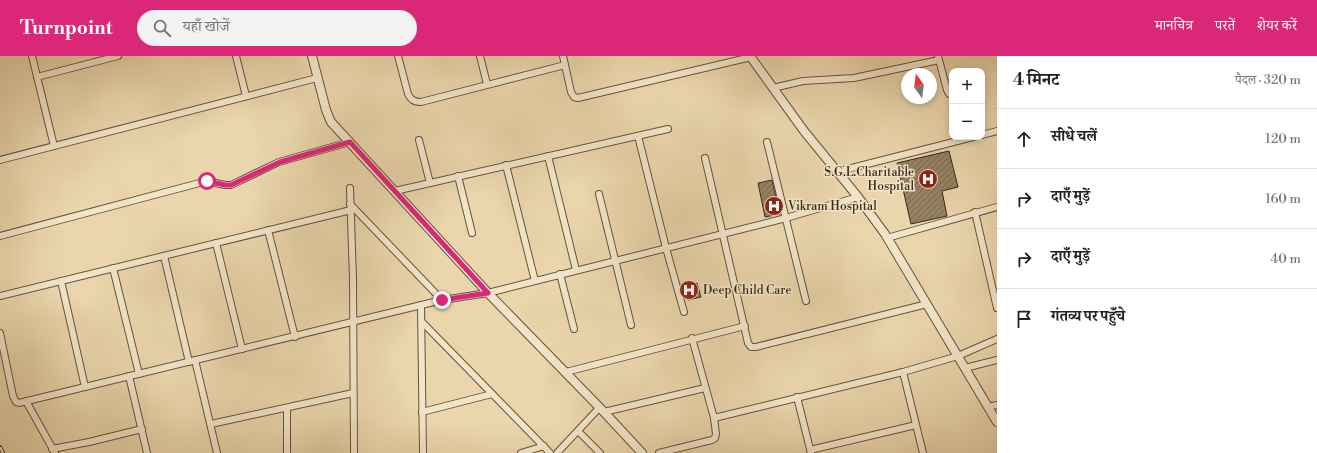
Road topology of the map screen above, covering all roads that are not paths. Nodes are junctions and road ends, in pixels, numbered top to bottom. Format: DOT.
graph roads {
  1 [pos="32,56"];
  2 [pos="118,56"];
  3 [pos="236,56"];
  4 [pos="312,56"];
  5 [pos="398,56"];
  6 [pos="480,56"];
  7 [pos="563,56"];
  8 [pos="751,57"];
  9 [pos="938,58"];
  10 [pos="565,65"];
  11 [pos="37,77"];
  12 [pos="317,78"];
  13 [pos="487,84"];
  14 [pos="773,88"];
  15 [pos="949,94"];
  16 [pos="246,96"];
  17 [pos="668,129"];
  18 [pos="997,131"];
  19 [pos="985,134"];
  20 [pos="638,136"];
  21 [pos="419,140"];
  22 [pos="961,140"];
  23 [pos="350,142"];
  24 [pos="767,142"];
  25 [pos="54,146"];
  26 [pos="548,156"];
  27 [pos="705,158"];
  28 [pos="0,160"];
  29 [pos="506,165"];
  30 [pos="836,172"];
  31 [pos="458,176"];
  32 [pos="430,183"];
  33 [pos="350,188"];
  34 [pos="395,191"];
  35 [pos="599,194"];
  36 [pos="858,197"];
  37 [pos="997,206"];
  38 [pos="350,207"];
  39 [pos="976,212"];
  40 [pos="786,218"];
  41 [pos="268,230"];
  42 [pos="472,233"];
  43 [pos="723,234"];
  44 [pos="0,236"];
  45 [pos="887,238"];
  46 [pos="216,243"];
  47 [pos="666,248"];
  48 [pos="164,256"];
  49 [pos="615,261"];
  50 [pos="113,268"];
  51 [pos="576,270"];
  52 [pos="560,274"];
  53 [pos="60,281"];
  54 [pos="535,281"];
  55 [pos="488,293"];
  56 [pos="0,296"];
  57 [pos="442,300"];
  58 [pos="806,301"];
  59 [pos="927,304"];
  60 [pos="421,305"];
  61 [pos="997,308"];
  62 [pos="684,312"];
  63 [pos="353,322"];
  64 [pos="422,322"];
  65 [pos="631,325"];
  66 [pos="745,326"];
  67 [pos="574,329"];
  68 [pos="0,333"];
  69 [pos="295,336"];
  70 [pos="692,338"];
  71 [pos="997,340"];
  72 [pos="242,349"];
  73 [pos="958,356"];
  74 [pos="997,360"];
  75 [pos="192,361"];
  76 [pos="965,368"];
  77 [pos="566,372"];
  78 [pos="903,372"];
  79 [pos="138,374"];
  80 [pos="129,376"];
  81 [pos="86,387"];
  82 [pos="705,388"];
  83 [pos="353,393"];
  84 [pos="492,394"];
  85 [pos="797,397"];
  86 [pos="26,401"];
  87 [pos="997,404"];
  88 [pos="988,407"];
  89 [pos="287,408"];
  90 [pos="602,410"];
  91 [pos="422,412"];
  92 [pos="714,418"];
  93 [pos="997,422"];
  94 [pos="211,424"];
  95 [pos="916,425"];
  96 [pos="142,429"];
  97 [pos="578,431"];
  98 [pos="544,446"];
  99 [pos="54,451"];
  100 [pos="810,451"];
  101 [pos="147,453"];
  102 [pos="218,453"];
  103 [pos="287,453"];
  104 [pos="354,453"];
  105 [pos="423,453"];
  106 [pos="521,453"];
  107 [pos="550,453"];
  108 [pos="557,453"];
  109 [pos="600,453"];
  110 [pos="642,453"];
  111 [pos="659,453"];
  112 [pos="923,453"];
  1 -- 11 [label="street"];
  2 -- 11 [label="street"];
  3 -- 16 [label="street"];
  4 -- 12 [label="street"];
  5 -- 13 [label="street"];
  6 -- 13 [label="street"];
  7 -- 10 [label="street"];
  8 -- 10 [label="street"];
  8 -- 14 [label="street"];
  9 -- 14 [label="street"];
  9 -- 15 [label="street"];
  10 -- 13 [label="street"];
  11 -- 25 [label="street"];
  12 -- 16 [label="street"];
  12 -- 23 [label="street"];
  14 -- 30 [label="street"];
  16 -- 25 [label="street"];
  17 -- 20 [label="street"];
  18 -- 19 [label="street"];
  20 -- 26 [label="street"];
  20 -- 47 [label="street"];
  21 -- 32 [label="street"];
  22 -- 30 [label="street"];
  23 -- 34 [label="street"];
  23 -- 44 [label="street"];
  24 -- 40 [label="street"];
  25 -- 28 [label="street"];
  26 -- 29 [label="street"];
  26 -- 51 [label="street"];
  27 -- 43 [label="street"];
  29 -- 31 [label="street"];
  29 -- 54 [label="street"];
  30 -- 36 [label="street"];
  31 -- 32 [label="street"];
  31 -- 42 [label="street"];
  32 -- 34 [label="street"];
  33 -- 38 [label="street"];
  34 -- 55 [label="street"];
  35 -- 49 [label="street"];
  36 -- 40 [label="street"];
  36 -- 45 [label="street"];
  37 -- 39 [label="street"];
  38 -- 41 [label="street"];
  38 -- 57 [label="street"];
  38 -- 63 [label="street"];
  39 -- 45 [label="street"];
  39 -- 61 [label="street"];
  40 -- 43 [label="street"];
  40 -- 58 [label="street"];
  41 -- 46 [label="street"];
  41 -- 69 [label="street"];
  43 -- 47 [label="street"];
  43 -- 66 [label="street"];
  45 -- 59 [label="street"];
  46 -- 48 [label="street"];
  46 -- 72 [label="street"];
  47 -- 49 [label="street"];
  47 -- 62 [label="street"];
  48 -- 50 [label="street"];
  48 -- 75 [label="street"];
  49 -- 51 [label="street"];
  49 -- 65 [label="street"];
  50 -- 53 [label="street"];
  50 -- 79 [label="street"];
  51 -- 52 [label="street"];
  52 -- 54 [label="street"];
  52 -- 67 [label="street"];
  53 -- 56 [label="street"];
  53 -- 81 [label="street"];
  54 -- 55 [label="street"];
  55 -- 57 [label="street"];
  55 -- 77 [label="street"];
  57 -- 60 [label="street"];
  59 -- 66 [label="street"];
  59 -- 73 [label="street"];
  60 -- 63 [label="street"];
  60 -- 64 [label="street"];
  63 -- 69 [label="street"];
  63 -- 83 [label="street"];
  64 -- 84 [label="street"];
  64 -- 91 [label="street"];
  66 -- 70 [label="street"];
  68 -- 86 [label="street"];
  69 -- 72 [label="street"];
  70 -- 77 [label="street"];
  70 -- 82 [label="street"];
  71 -- 73 [label="street"];
  72 -- 75 [label="street"];
  73 -- 76 [label="street"];
  73 -- 78 [label="street"];
  74 -- 76 [label="street"];
  75 -- 79 [label="street"];
  75 -- 94 [label="street"];
  76 -- 88 [label="street"];
  77 -- 90 [label="street"];
  78 -- 85 [label="street"];
  78 -- 95 [label="street"];
  79 -- 80 [label="street"];
  80 -- 81 [label="street"];
  80 -- 96 [label="street"];
  81 -- 86 [label="street"];
  82 -- 90 [label="street"];
  82 -- 92 [label="street"];
  83 -- 89 [label="street"];
  83 -- 104 [label="street"];
  84 -- 91 [label="street"];
  84 -- 98 [label="street"];
  85 -- 92 [label="street"];
  85 -- 100 [label="street"];
  86 -- 99 [label="street"];
  87 -- 88 [label="street"];
  88 -- 93 [label="street"];
  89 -- 94 [label="street"];
  89 -- 103 [label="street"];
  90 -- 97 [label="street"];
  90 -- 110 [label="street"];
  91 -- 105 [label="street"];
  92 -- 111 [label="street"];
  94 -- 102 [label="street"];
  95 -- 100 [label="street"];
  95 -- 112 [label="street"];
  96 -- 99 [label="street"];
  96 -- 101 [label="street"];
  97 -- 108 [label="street"];
  97 -- 109 [label="street"];
  98 -- 106 [label="street"];
  98 -- 107 [label="street"];
}
